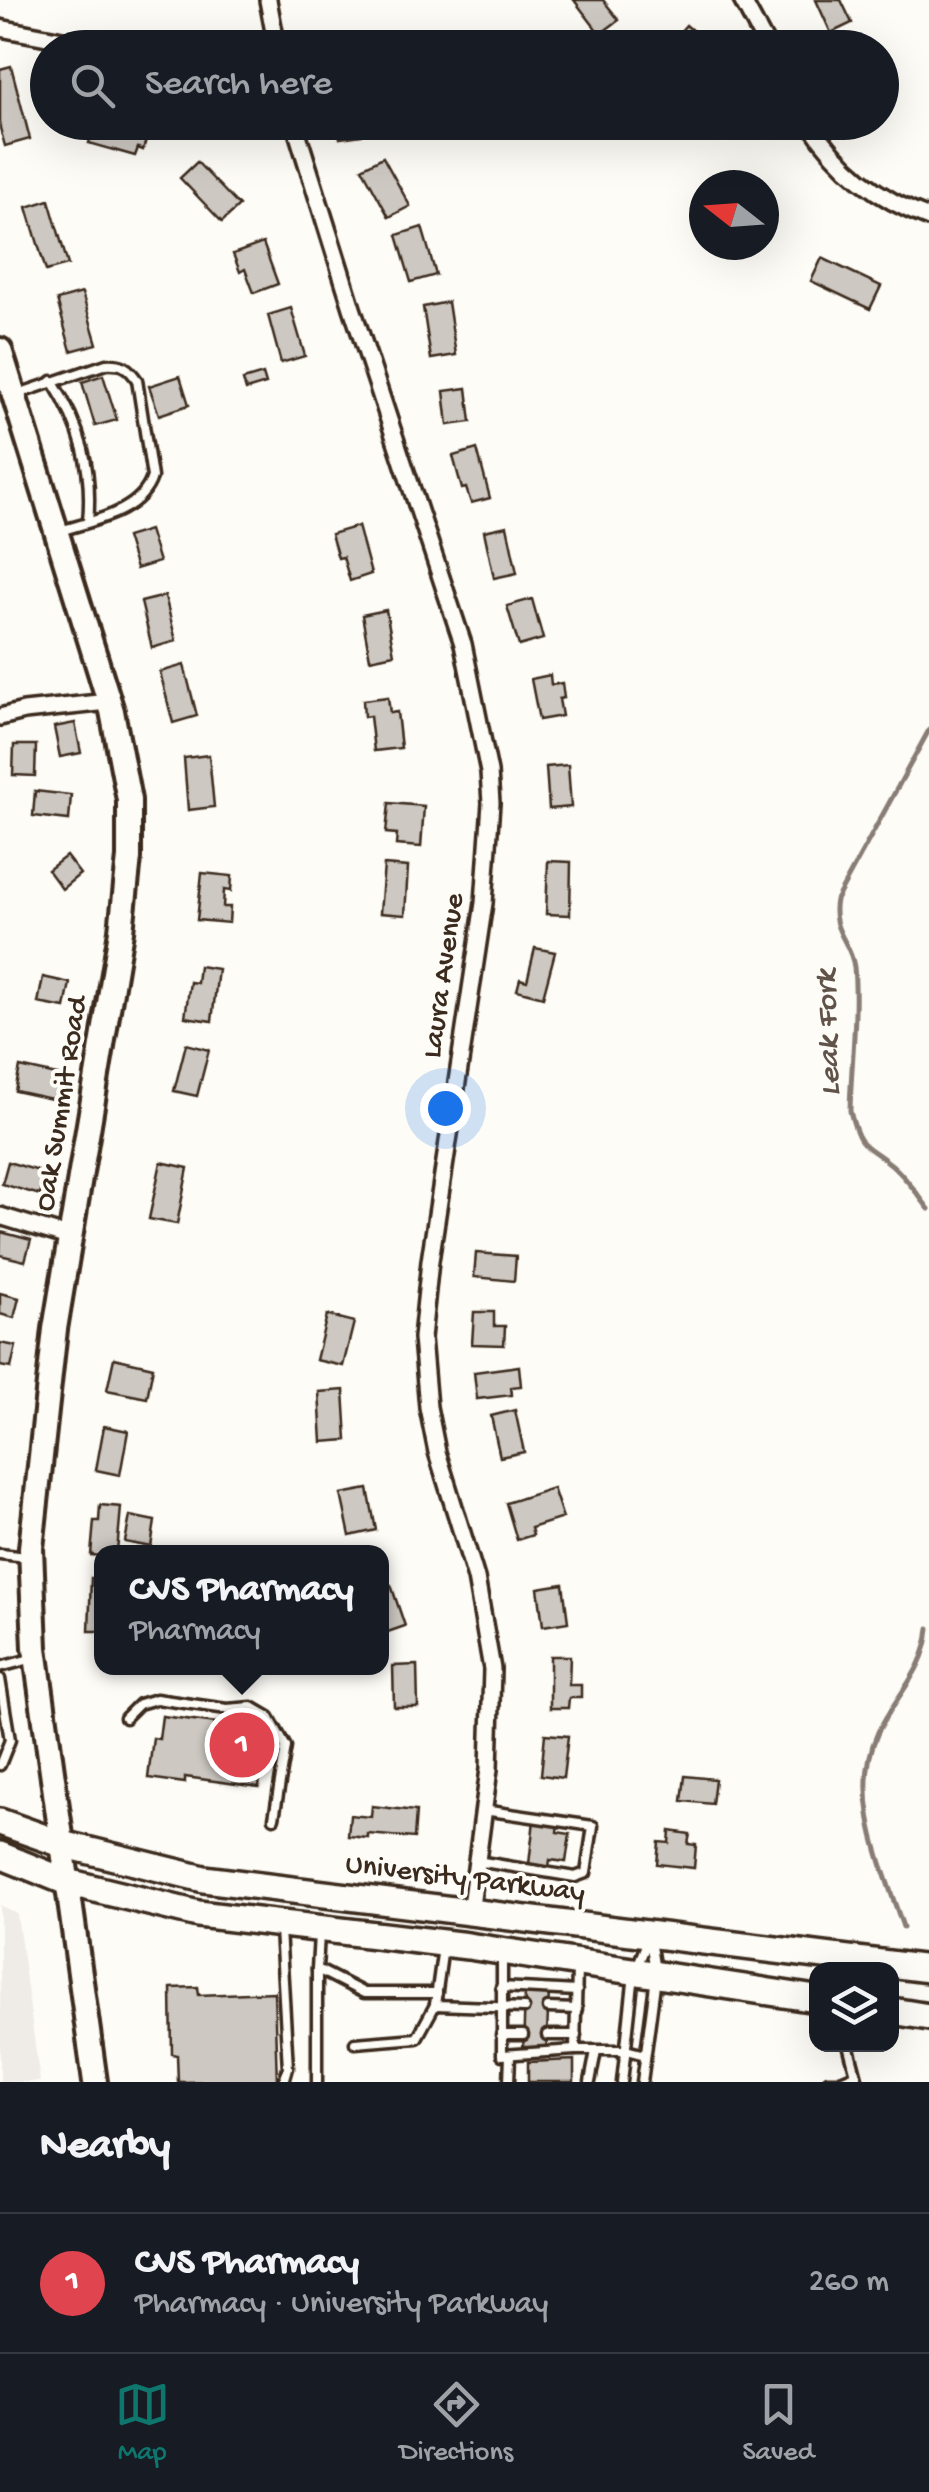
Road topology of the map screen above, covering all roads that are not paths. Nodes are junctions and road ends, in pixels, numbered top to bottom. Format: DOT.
graph roads {
  1 [pos="268,0"];
  2 [pos="742,0"];
  3 [pos="0,28"];
  4 [pos="274,30"];
  5 [pos="758,30"];
  6 [pos="30,34"];
  7 [pos="300,140"];
  8 [pos="823,140"];
  9 [pos="929,218"];
  10 [pos="0,350"];
  11 [pos="52,382"];
  12 [pos="14,395"];
  13 [pos="88,522"];
  14 [pos="56,533"];
  15 [pos="108,702"];
  16 [pos="0,717"];
  17 [pos="0,1216"];
  18 [pos="72,1238"];
  19 [pos="0,1554"];
  20 [pos="31,1558"];
  21 [pos="36,1658"];
  22 [pos="0,1668"];
  23 [pos="0,1679"];
  24 [pos="125,1718"];
  25 [pos="0,1765"];
  26 [pos="484,1810"];
  27 [pos="274,1818"];
  28 [pos="0,1822"];
  29 [pos="62,1844"];
  30 [pos="0,1855"];
  31 [pos="477,1861"];
  32 [pos="67,1882"];
  33 [pos="470,1914"];
  34 [pos="280,1925"];
  35 [pos="320,1929"];
  36 [pos="650,1936"];
  37 [pos="444,1943"];
  38 [pos="502,1953"];
  39 [pos="577,1964"];
  40 [pos="317,1969"];
  41 [pos="929,1969"];
  42 [pos="645,1975"];
  43 [pos="501,1987"];
  44 [pos="576,1991"];
  45 [pos="436,1993"];
  46 [pos="809,1998"];
  47 [pos="435,2005"];
  48 [pos="524,2008"];
  49 [pos="548,2008"];
  50 [pos="500,2009"];
  51 [pos="577,2009"];
  52 [pos="899,2012"];
  53 [pos="929,2017"];
  54 [pos="501,2035"];
  55 [pos="523,2035"];
  56 [pos="547,2035"];
  57 [pos="576,2035"];
  58 [pos="354,2043"];
  59 [pos="576,2050"];
  60 [pos="626,2050"];
  61 [pos="596,2051"];
  62 [pos="850,2052"];
  63 [pos="510,2055"];
  64 [pos="646,2056"];
  65 [pos="856,2079"];
  66 [pos="828,2081"];
  67 [pos="95,2082"];
  68 [pos="284,2082"];
  69 [pos="317,2082"];
  70 [pos="509,2082"];
  71 [pos="590,2082"];
  72 [pos="622,2082"];
  73 [pos="642,2082"];
  1 -- 4 [label="street"];
  2 -- 5 [label="street"];
  3 -- 6 [label="street"];
  7 -- 26 [label="street, Laura Avenue"];
  8 -- 9 [label="street"];
  10 -- 12 [label="main road, Oak Summit Road"];
  11 -- 12 [label="lane"];
  11 -- 13 [label="lane"];
  11 -- 13 [label="lane"];
  12 -- 14 [label="main road, Oak Summit Road"];
  13 -- 14 [label="lane"];
  14 -- 15 [label="main road, Oak Summit Road"];
  15 -- 16 [label="street"];
  15 -- 18 [label="main road, Oak Summit Road"];
  17 -- 18 [label="street"];
  18 -- 20 [label="main road, Oak Summit Road"];
  19 -- 20 [label="lane"];
  20 -- 21 [label="main road, Oak Summit Road"];
  21 -- 22 [label="lane"];
  21 -- 29 [label="main road, Oak Summit Road"];
  23 -- 25 [label="lane"];
  24 -- 27 [label="lane"];
  26 -- 31 [label="street, Laura Avenue"];
  26 -- 31 [label="lane"];
  28 -- 29 [label="main road, University Parkway"];
  29 -- 32 [label="main road, Oak Summit Road"];
  29 -- 33 [label="main road, University Parkway"];
  30 -- 32 [label="main road"];
  31 -- 33 [label="street, Laura Avenue"];
  32 -- 34 [label="main road"];
  32 -- 67 [label="main road, Oak Summit Road"];
  33 -- 36 [label="main road, University Parkway"];
  34 -- 35 [label="main road"];
  34 -- 68 [label="lane"];
  35 -- 37 [label="main road"];
  35 -- 40 [label="lane"];
  36 -- 41 [label="main road, University Parkway"];
  36 -- 42 [label="lane"];
  36 -- 42 [label="lane"];
  37 -- 38 [label="main road"];
  37 -- 45 [label="lane"];
  38 -- 39 [label="main road"];
  38 -- 43 [label="lane"];
  39 -- 42 [label="main road"];
  39 -- 44 [label="lane"];
  40 -- 45 [label="lane"];
  40 -- 69 [label="lane"];
  42 -- 46 [label="main road"];
  42 -- 60 [label="lane"];
  42 -- 64 [label="lane"];
  43 -- 44 [label="lane"];
  43 -- 50 [label="lane"];
  44 -- 51 [label="lane"];
  45 -- 47 [label="lane"];
  47 -- 50 [label="lane"];
  47 -- 58 [label="lane"];
  48 -- 50 [label="lane"];
  49 -- 51 [label="lane"];
  50 -- 54 [label="lane"];
  51 -- 57 [label="lane"];
  52 -- 53 [label="main road"];
  54 -- 55 [label="lane"];
  54 -- 63 [label="lane"];
  56 -- 57 [label="lane"];
  57 -- 59 [label="lane"];
  59 -- 61 [label="lane"];
  59 -- 63 [label="lane"];
  60 -- 61 [label="lane"];
  60 -- 64 [label="lane"];
  60 -- 72 [label="lane"];
  61 -- 71 [label="lane"];
  62 -- 65 [label="lane"];
  63 -- 70 [label="lane"];
  64 -- 73 [label="lane"];
  65 -- 66 [label="lane"];
}
